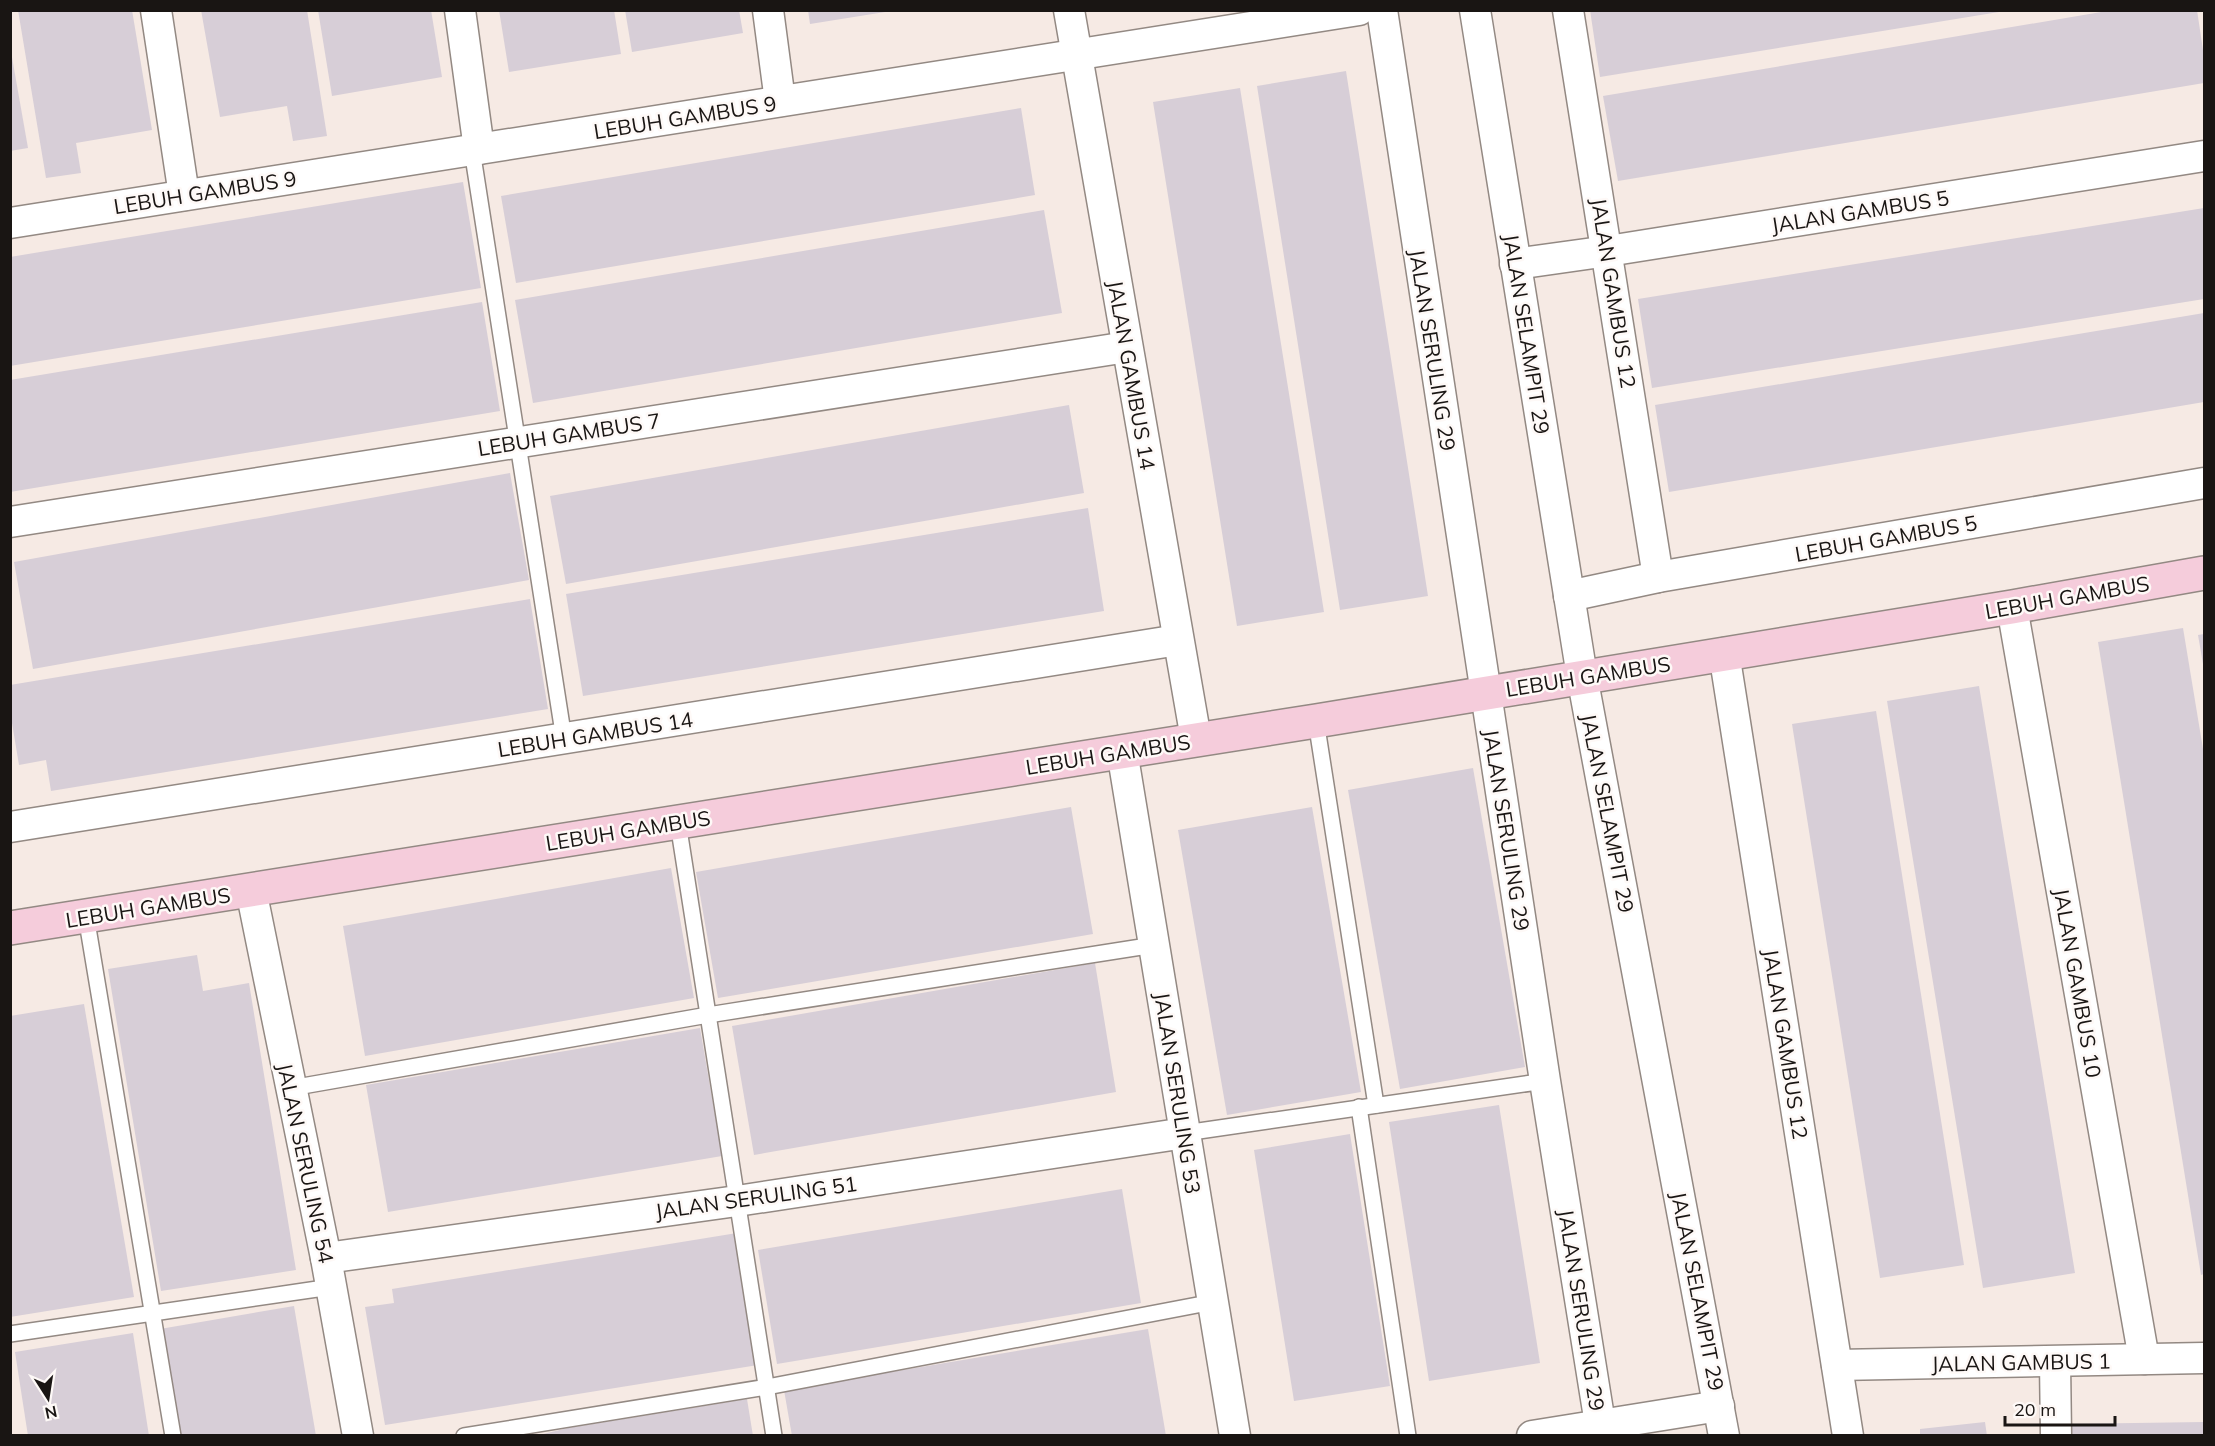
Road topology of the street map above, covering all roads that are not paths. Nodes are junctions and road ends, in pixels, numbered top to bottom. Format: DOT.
graph roads {
  1 [pos="156,10"];
  2 [pos="459,10"];
  3 [pos="768,10"];
  4 [pos="1069,10"];
  5 [pos="1359,10"];
  6 [pos="1382,10"];
  7 [pos="1475,10"];
  8 [pos="1568,10"];
  9 [pos="1076,55"];
  10 [pos="780,101"];
  11 [pos="476,149"];
  12 [pos="2205,156"];
  13 [pos="184,195"];
  14 [pos="10,223"];
  15 [pos="1608,252"];
  16 [pos="1515,264"];
  17 [pos="1127,347"];
  18 [pos="518,442"];
  19 [pos="2205,483"];
  20 [pos="10,522"];
  21 [pos="2205,573"];
  22 [pos="1658,577"];
  23 [pos="1569,596"];
  24 [pos="2012,607"];
  25 [pos="1179,640"];
  26 [pos="1724,653"];
  27 [pos="1582,676"];
  28 [pos="1486,693"];
  29 [pos="1316,721"];
  30 [pos="564,739"];
  31 [pos="1196,739"];
  32 [pos="1122,751"];
  33 [pos="678,823"];
  34 [pos="10,826"];
  35 [pos="251,890"];
  36 [pos="86,916"];
  37 [pos="10,928"];
  38 [pos="1154,945"];
  39 [pos="708,1015"];
  40 [pos="1545,1081"];
  41 [pos="291,1088"];
  42 [pos="1376,1105"];
  43 [pos="1359,1107"];
  44 [pos="1185,1133"];
  45 [pos="737,1201"];
  46 [pos="329,1273"];
  47 [pos="1213,1302"];
  48 [pos="152,1313"];
  49 [pos="10,1334"];
  50 [pos="2205,1358"];
  51 [pos="2144,1359"];
  52 [pos="2055,1362"];
  53 [pos="1837,1365"];
  54 [pos="767,1387"];
  55 [pos="1719,1406"];
  56 [pos="1601,1430"];
  57 [pos="173,1436"];
  58 [pos="358,1436"];
  59 [pos="464,1436"];
  60 [pos="774,1436"];
  61 [pos="1235,1436"];
  62 [pos="1408,1436"];
  63 [pos="1532,1436"];
  64 [pos="1724,1436"];
  65 [pos="1848,1436"];
  66 [pos="2056,1436"];
  1 -- 13 [label="street"];
  2 -- 11 [label="street"];
  3 -- 10 [label="street"];
  4 -- 9 [label="street, JALAN GAMBUS 14"];
  5 -- 9 [label="street, LEBUH GAMBUS 9"];
  6 -- 28 [label="street, JALAN SERULING 29"];
  7 -- 16 [label="street, JALAN SELAMPIT 29"];
  8 -- 15 [label="street, JALAN GAMBUS 12"];
  9 -- 10 [label="street, LEBUH GAMBUS 9"];
  9 -- 17 [label="street, JALAN GAMBUS 14"];
  10 -- 11 [label="street, LEBUH GAMBUS 9"];
  11 -- 13 [label="street, LEBUH GAMBUS 9"];
  11 -- 18 [label="lane"];
  12 -- 15 [label="street, JALAN GAMBUS 5"];
  13 -- 14 [label="street, LEBUH GAMBUS 9"];
  15 -- 16 [label="street, JALAN GAMBUS 5"];
  15 -- 22 [label="street, JALAN GAMBUS 12"];
  16 -- 23 [label="street, JALAN SELAMPIT 29"];
  17 -- 18 [label="street, LEBUH GAMBUS 7"];
  17 -- 25 [label="street, JALAN GAMBUS 14"];
  18 -- 20 [label="street, LEBUH GAMBUS 7"];
  18 -- 30 [label="lane"];
  19 -- 22 [label="street, LEBUH GAMBUS 5"];
  21 -- 24 [label="street, LEBUH GAMBUS"];
  22 -- 23 [label="street, LEBUH GAMBUS 5"];
  23 -- 27 [label="street, JALAN SELAMPIT 29"];
  24 -- 26 [label="street, LEBUH GAMBUS"];
  24 -- 51 [label="street, JALAN GAMBUS 10"];
  25 -- 30 [label="street, LEBUH GAMBUS 14"];
  25 -- 31 [label="street, JALAN GAMBUS 14"];
  26 -- 27 [label="street, LEBUH GAMBUS"];
  26 -- 53 [label="street, JALAN GAMBUS 12"];
  27 -- 28 [label="street, LEBUH GAMBUS"];
  27 -- 55 [label="street, JALAN SELAMPIT 29"];
  28 -- 29 [label="street, LEBUH GAMBUS"];
  28 -- 40 [label="street, JALAN SERULING 29"];
  29 -- 31 [label="street, LEBUH GAMBUS"];
  29 -- 42 [label="lane"];
  30 -- 34 [label="street, LEBUH GAMBUS 14"];
  31 -- 32 [label="street, LEBUH GAMBUS"];
  32 -- 33 [label="street, LEBUH GAMBUS"];
  32 -- 38 [label="street, JALAN SERULING 53"];
  33 -- 35 [label="street, LEBUH GAMBUS"];
  33 -- 39 [label="lane"];
  35 -- 36 [label="street, LEBUH GAMBUS"];
  35 -- 41 [label="street, JALAN SERULING 54"];
  36 -- 37 [label="street, LEBUH GAMBUS"];
  36 -- 48 [label="lane"];
  38 -- 39 [label="lane"];
  38 -- 44 [label="street, JALAN SERULING 53"];
  39 -- 41 [label="lane"];
  39 -- 45 [label="lane"];
  40 -- 42 [label="lane"];
  40 -- 56 [label="street, JALAN SERULING 29"];
  41 -- 46 [label="street, JALAN SERULING 54"];
  42 -- 43 [label="lane"];
  43 -- 44 [label="lane"];
  43 -- 62 [label="lane"];
  44 -- 45 [label="street, JALAN SERULING 51"];
  44 -- 47 [label="street, JALAN SERULING 53"];
  45 -- 46 [label="street, JALAN SERULING 51"];
  45 -- 54 [label="lane"];
  46 -- 48 [label="lane"];
  46 -- 58 [label="street, JALAN SERULING 54"];
  47 -- 54 [label="lane"];
  47 -- 61 [label="street, JALAN SERULING 53"];
  48 -- 49 [label="lane"];
  48 -- 57 [label="lane"];
  50 -- 51 [label="street, JALAN GAMBUS 1"];
  51 -- 52 [label="street, JALAN GAMBUS 1"];
  52 -- 53 [label="street, JALAN GAMBUS 1"];
  52 -- 66 [label="street"];
  53 -- 65 [label="street, JALAN GAMBUS 12"];
  54 -- 59 [label="lane"];
  54 -- 60 [label="lane"];
  55 -- 56 [label="street"];
  55 -- 64 [label="street, JALAN SELAMPIT 29"];
  56 -- 63 [label="street"];
}
